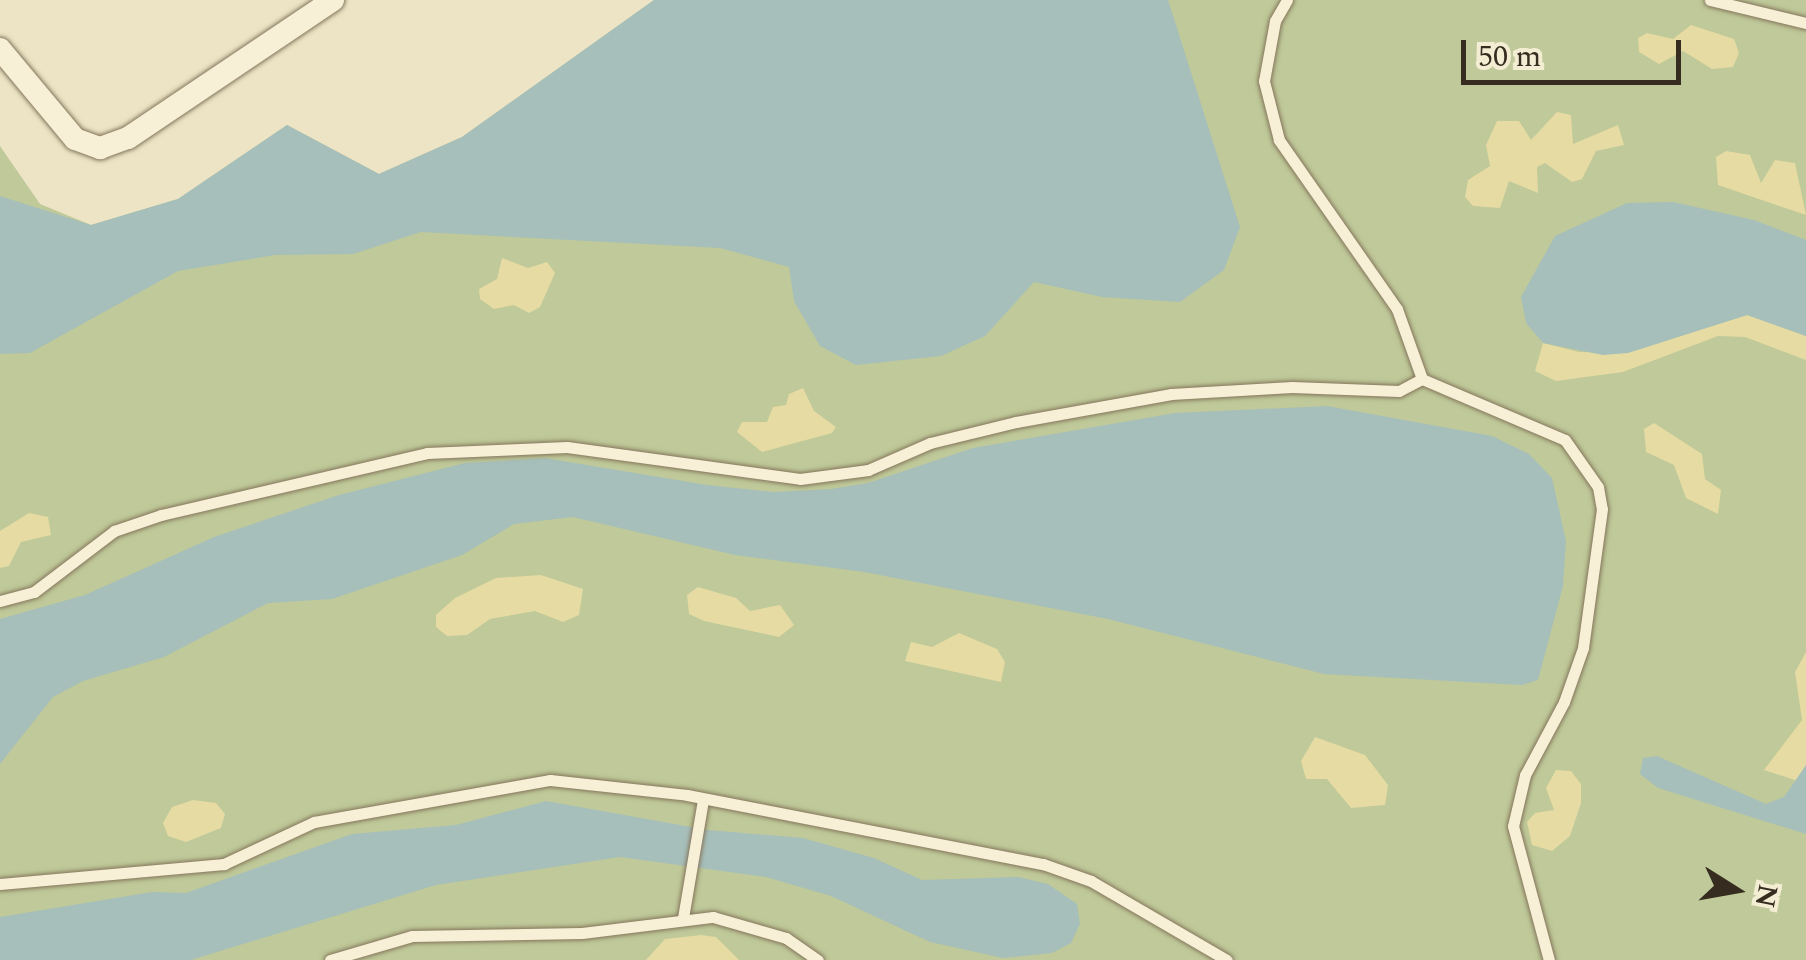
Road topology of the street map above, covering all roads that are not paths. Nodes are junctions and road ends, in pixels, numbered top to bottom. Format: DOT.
graph roads {
  1 [pos="333,0"];
  2 [pos="1287,0"];
  3 [pos="1710,0"];
  4 [pos="1806,23"];
  5 [pos="0,49"];
  6 [pos="1422,379"];
  7 [pos="0,601"];
  8 [pos="702,805"];
  9 [pos="0,884"];
  10 [pos="684,915"];
  11 [pos="330,960"];
  12 [pos="818,960"];
  13 [pos="1227,960"];
  14 [pos="1549,960"];
  1 -- 5 [label="street"];
  2 -- 6 [label="lane"];
  3 -- 4 [label="lane"];
  6 -- 7 [label="lane"];
  6 -- 14 [label="lane"];
  8 -- 9 [label="lane"];
  8 -- 10 [label="lane"];
  8 -- 13 [label="lane"];
  10 -- 11 [label="lane"];
  10 -- 12 [label="lane"];
}
